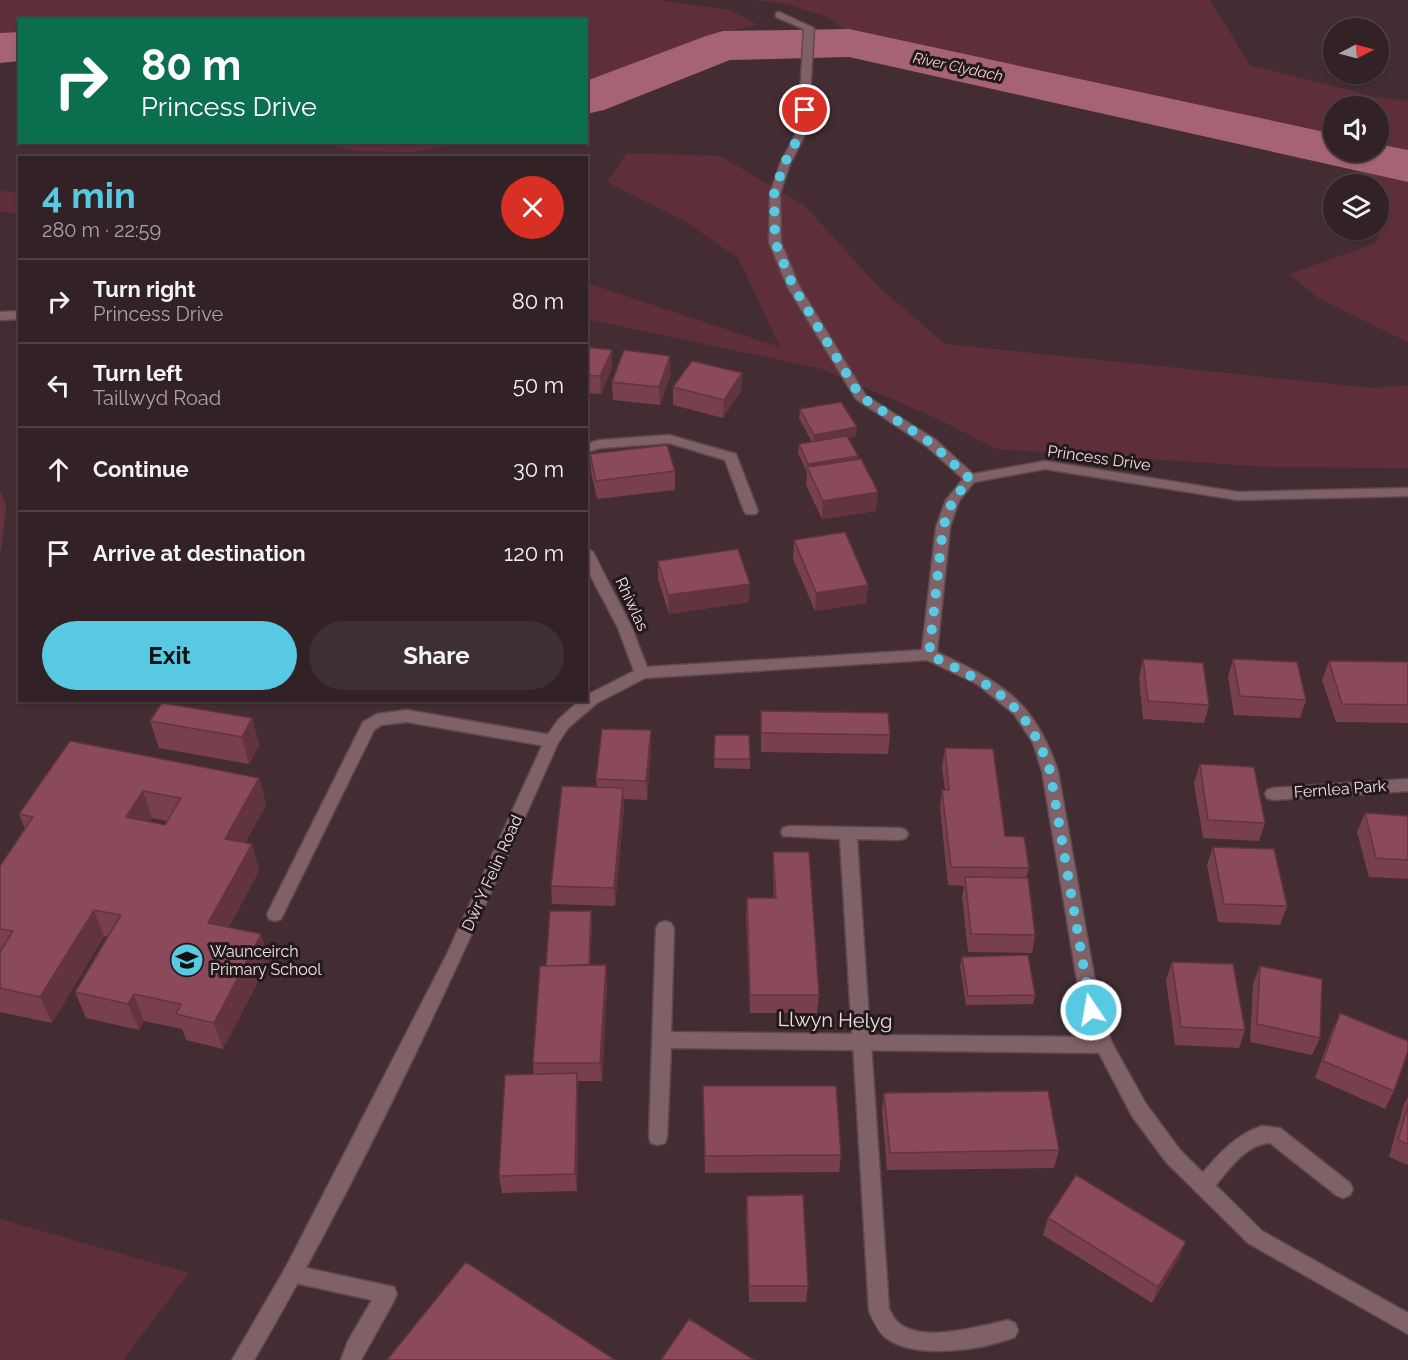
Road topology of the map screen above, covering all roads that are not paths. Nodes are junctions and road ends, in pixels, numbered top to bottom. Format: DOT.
graph roads {
  1 [pos="779,15"];
  2 [pos="18,315"];
  3 [pos="0,316"];
  4 [pos="588,447"];
  5 [pos="970,479"];
  6 [pos="1408,492"];
  7 [pos="751,511"];
  8 [pos="588,556"];
  9 [pos="929,655"];
  10 [pos="642,673"];
  11 [pos="551,741"];
  12 [pos="1408,785"];
  13 [pos="1273,794"];
  14 [pos="789,832"];
  15 [pos="848,833"];
  16 [pos="900,834"];
  17 [pos="275,914"];
  18 [pos="665,928"];
  19 [pos="662,1041"];
  20 [pos="862,1043"];
  21 [pos="1104,1045"];
  22 [pos="658,1137"];
  23 [pos="1203,1186"];
  24 [pos="1343,1189"];
  25 [pos="293,1274"];
  26 [pos="1408,1324"];
  27 [pos="1008,1330"];
  28 [pos="242,1360"];
  29 [pos="351,1360"];
  1 -- 5 [label="street"];
  2 -- 3 [label="street"];
  4 -- 7 [label="street"];
  5 -- 6 [label="street, Princess Drive"];
  5 -- 9 [label="street"];
  8 -- 10 [label="street, Rhiwlas"];
  9 -- 10 [label="street, Dŵr Y Felin Road"];
  9 -- 21 [label="street"];
  10 -- 11 [label="street, Dŵr Y Felin Road"];
  11 -- 17 [label="street"];
  11 -- 25 [label="street, Dŵr Y Felin Road"];
  12 -- 13 [label="street, Fernlea Park"];
  14 -- 15 [label="street"];
  15 -- 16 [label="street"];
  15 -- 20 [label="street"];
  18 -- 19 [label="street"];
  19 -- 20 [label="street, Llwyn Helyg"];
  19 -- 22 [label="street"];
  20 -- 21 [label="street, Llwyn Helyg"];
  20 -- 27 [label="street"];
  21 -- 23 [label="street"];
  23 -- 24 [label="street"];
  23 -- 26 [label="street"];
  25 -- 28 [label="street, Dŵr Y Felin Road"];
  25 -- 29 [label="street"];
}
